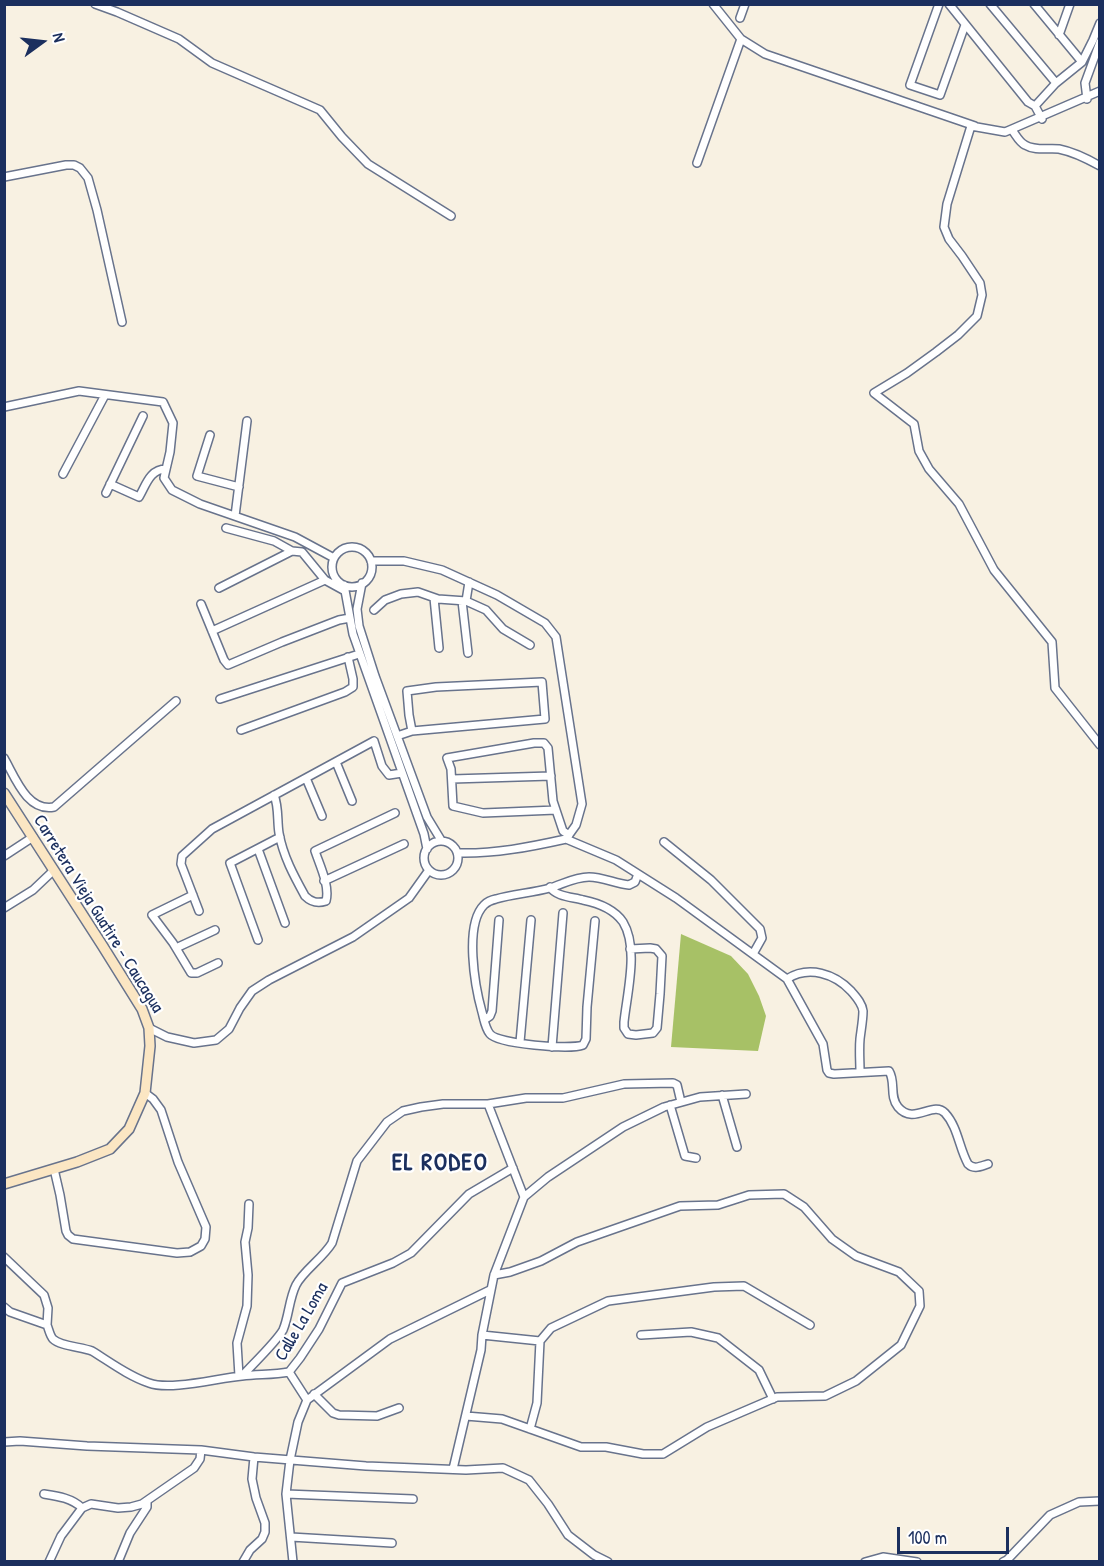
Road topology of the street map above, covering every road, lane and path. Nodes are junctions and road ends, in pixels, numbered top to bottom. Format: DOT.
graph roads {
  1 [pos="95,4"];
  2 [pos="713,4"];
  3 [pos="745,4"];
  4 [pos="939,4"];
  5 [pos="949,4"];
  6 [pos="990,4"];
  7 [pos="1070,4"];
  8 [pos="1035,5"];
  9 [pos="740,18"];
  10 [pos="1100,23"];
  11 [pos="965,25"];
  12 [pos="1059,35"];
  13 [pos="741,39"];
  14 [pos="1100,42"];
  15 [pos="1082,62"];
  16 [pos="1056,83"];
  17 [pos="1100,92"];
  18 [pos="1087,99"];
  19 [pos="1035,106"];
  20 [pos="1042,119"];
  21 [pos="1012,130"];
  22 [pos="697,163"];
  23 [pos="1100,166"];
  24 [pos="4,177"];
  25 [pos="451,216"];
  26 [pos="122,322"];
  27 [pos="105,395"];
  28 [pos="4,407"];
  29 [pos="143,416"];
  30 [pos="247,422"];
  31 [pos="210,435"];
  32 [pos="166,469"];
  33 [pos="63,474"];
  34 [pos="110,484"];
  35 [pos="239,486"];
  36 [pos="106,493"];
  37 [pos="235,516"];
  38 [pos="226,528"];
  39 [pos="292,550"];
  40 [pos="334,558"];
  41 [pos="370,561"];
  42 [pos="324,580"];
  43 [pos="469,582"];
  44 [pos="362,583"];
  45 [pos="219,588"];
  46 [pos="345,588"];
  47 [pos="434,598"];
  48 [pos="464,601"];
  49 [pos="201,604"];
  50 [pos="374,610"];
  51 [pos="350,618"];
  52 [pos="212,631"];
  53 [pos="530,645"];
  54 [pos="439,648"];
  55 [pos="468,653"];
  56 [pos="359,654"];
  57 [pos="348,657"];
  58 [pos="220,699"];
  59 [pos="176,701"];
  60 [pos="241,730"];
  61 [pos="412,731"];
  62 [pos="397,736"];
  63 [pos="1100,745"];
  64 [pos="4,758"];
  65 [pos="336,762"];
  66 [pos="402,773"];
  67 [pos="551,776"];
  68 [pos="306,778"];
  69 [pos="452,779"];
  70 [pos="4,793"];
  71 [pos="274,795"];
  72 [pos="352,801"];
  73 [pos="556,810"];
  74 [pos="395,813"];
  75 [pos="322,816"];
  76 [pos="33,837"];
  77 [pos="280,837"];
  78 [pos="567,837"];
  79 [pos="441,840"];
  80 [pos="664,842"];
  81 [pos="404,844"];
  82 [pos="258,849"];
  83 [pos="426,849"];
  84 [pos="458,853"];
  85 [pos="4,856"];
  86 [pos="54,870"];
  87 [pos="429,870"];
  88 [pos="638,874"];
  89 [pos="324,881"];
  90 [pos="550,887"];
  91 [pos="193,895"];
  92 [pos="4,908"];
  93 [pos="199,911"];
  94 [pos="563,913"];
  95 [pos="499,920"];
  96 [pos="531,920"];
  97 [pos="595,921"];
  98 [pos="285,923"];
  99 [pos="215,930"];
  100 [pos="258,940"];
  101 [pos="176,948"];
  102 [pos="630,949"];
  103 [pos="753,954"];
  104 [pos="218,963"];
  105 [pos="788,979"];
  106 [pos="484,1020"];
  107 [pos="149,1028"];
  108 [pos="520,1042"];
  109 [pos="552,1047"];
  110 [pos="860,1072"];
  111 [pos="145,1093"];
  112 [pos="746,1094"];
  113 [pos="723,1095"];
  114 [pos="681,1102"];
  115 [pos="488,1104"];
  116 [pos="670,1105"];
  117 [pos="737,1147"];
  118 [pos="696,1158"];
  119 [pos="988,1164"];
  120 [pos="513,1168"];
  121 [pos="54,1169"];
  122 [pos="4,1184"];
  123 [pos="524,1197"];
  124 [pos="249,1204"];
  125 [pos="4,1257"];
  126 [pos="494,1275"];
  127 [pos="490,1290"];
  128 [pos="4,1307"];
  129 [pos="810,1324"];
  130 [pos="47,1325"];
  131 [pos="482,1335"];
  132 [pos="641,1335"];
  133 [pos="540,1341"];
  134 [pos="289,1372"];
  135 [pos="241,1376"];
  136 [pos="314,1394"];
  137 [pos="773,1399"];
  138 [pos="307,1400"];
  139 [pos="399,1408"];
  140 [pos="466,1416"];
  141 [pos="530,1429"];
  142 [pos="4,1442"];
  143 [pos="201,1450"];
  144 [pos="254,1457"];
  145 [pos="290,1460"];
  146 [pos="453,1469"];
  147 [pos="44,1494"];
  148 [pos="286,1494"];
  149 [pos="413,1499"];
  150 [pos="147,1501"];
  151 [pos="1100,1502"];
  152 [pos="82,1508"];
  153 [pos="291,1537"];
  154 [pos="392,1543"];
  155 [pos="49,1562"];
  156 [pos="118,1562"];
  157 [pos="243,1562"];
  158 [pos="293,1562"];
  159 [pos="608,1562"];
  160 [pos="865,1562"];
  161 [pos="917,1562"];
  162 [pos="1004,1562"];
  1 -- 25 [label="street"];
  2 -- 13 [label="street"];
  3 -- 9 [label="street"];
  4 -- 11 [label="street"];
  5 -- 11 [label="street"];
  6 -- 16 [label="street"];
  7 -- 12 [label="street"];
  8 -- 12 [label="street"];
  10 -- 15 [label="street"];
  11 -- 19 [label="street"];
  12 -- 15 [label="street"];
  13 -- 21 [label="street"];
  13 -- 22 [label="street"];
  14 -- 18 [label="street"];
  15 -- 16 [label="street"];
  16 -- 19 [label="street"];
  17 -- 18 [label="street"];
  17 -- 63 [label="street"];
  18 -- 20 [label="street"];
  19 -- 20 [label="street"];
  20 -- 21 [label="street"];
  21 -- 23 [label="street"];
  24 -- 26 [label="street"];
  27 -- 28 [label="street"];
  27 -- 32 [label="street"];
  27 -- 33 [label="street"];
  29 -- 34 [label="street"];
  30 -- 35 [label="street"];
  31 -- 35 [label="street"];
  32 -- 34 [label="street"];
  32 -- 37 [label="street"];
  34 -- 36 [label="street"];
  35 -- 37 [label="street"];
  37 -- 40 [label="street"];
  38 -- 39 [label="street"];
  39 -- 42 [label="street"];
  39 -- 45 [label="street"];
  40 -- 41 [label="street"];
  40 -- 46 [label="street"];
  41 -- 43 [label="street"];
  41 -- 44 [label="street"];
  42 -- 46 [label="street"];
  42 -- 52 [label="street"];
  43 -- 48 [label="street"];
  43 -- 78 [label="street"];
  44 -- 46 [label="street"];
  44 -- 62 [label="street"];
  46 -- 51 [label="street"];
  47 -- 48 [label="street"];
  47 -- 50 [label="street"];
  47 -- 54 [label="street"];
  48 -- 53 [label="street"];
  48 -- 55 [label="street"];
  49 -- 52 [label="street"];
  51 -- 52 [label="street"];
  51 -- 56 [label="street"];
  56 -- 57 [label="street"];
  56 -- 66 [label="street"];
  57 -- 58 [label="street"];
  57 -- 60 [label="street"];
  59 -- 64 [label="street"];
  61 -- 61 [label="street"];
  61 -- 62 [label="street"];
  62 -- 79 [label="street"];
  65 -- 66 [label="street"];
  65 -- 68 [label="street"];
  65 -- 72 [label="street"];
  66 -- 83 [label="street"];
  67 -- 69 [label="street"];
  67 -- 69 [label="street"];
  67 -- 73 [label="street"];
  68 -- 71 [label="street"];
  68 -- 75 [label="street"];
  69 -- 73 [label="street"];
  70 -- 76 [label="main road, Carretera Vieja Guatire - Caucagua"];
  71 -- 77 [label="street"];
  71 -- 91 [label="street"];
  73 -- 78 [label="street"];
  74 -- 89 [label="street"];
  76 -- 85 [label="street"];
  76 -- 86 [label="main road, Carretera Vieja Guatire - Caucagua"];
  77 -- 82 [label="street"];
  77 -- 89 [label="street"];
  78 -- 84 [label="street"];
  78 -- 88 [label="street"];
  79 -- 83 [label="street"];
  79 -- 84 [label="street"];
  80 -- 103 [label="street"];
  81 -- 89 [label="street"];
  82 -- 98 [label="street"];
  82 -- 100 [label="street"];
  83 -- 87 [label="street"];
  84 -- 87 [label="street"];
  86 -- 92 [label="street"];
  86 -- 107 [label="main road, Carretera Vieja Guatire - Caucagua"];
  87 -- 107 [label="street"];
  88 -- 90 [label="street"];
  88 -- 103 [label="street"];
  90 -- 102 [label="street"];
  90 -- 106 [label="street"];
  91 -- 93 [label="street"];
  91 -- 101 [label="street"];
  94 -- 109 [label="street"];
  95 -- 106 [label="street"];
  96 -- 108 [label="street"];
  97 -- 109 [label="street"];
  99 -- 101 [label="street"];
  101 -- 104 [label="street"];
  102 -- 102 [label="street"];
  103 -- 105 [label="street"];
  105 -- 110 [label="street"];
  105 -- 110 [label="street"];
  106 -- 108 [label="street"];
  107 -- 111 [label="main road, Carretera Vieja Guatire - Caucagua"];
  108 -- 109 [label="street"];
  110 -- 119 [label="street"];
  111 -- 121 [label="main road, Carretera Vieja Guatire - Caucagua"];
  111 -- 121 [label="street"];
  112 -- 113 [label="street"];
  113 -- 114 [label="street"];
  113 -- 117 [label="street"];
  114 -- 115 [label="street"];
  114 -- 116 [label="street"];
  115 -- 120 [label="street"];
  115 -- 135 [label="street"];
  116 -- 118 [label="street"];
  116 -- 123 [label="street"];
  120 -- 123 [label="street"];
  120 -- 134 [label="street, Calle La Loma"];
  121 -- 122 [label="main road, Carretera Vieja Guatire - Caucagua"];
  123 -- 126 [label="street"];
  124 -- 135 [label="street"];
  125 -- 130 [label="street"];
  126 -- 127 [label="street"];
  126 -- 137 [label="street"];
  127 -- 131 [label="street"];
  127 -- 136 [label="street"];
  128 -- 130 [label="street"];
  129 -- 133 [label="street"];
  130 -- 135 [label="street"];
  131 -- 133 [label="street"];
  131 -- 140 [label="street"];
  132 -- 137 [label="street"];
  133 -- 141 [label="street"];
  134 -- 135 [label="street"];
  134 -- 138 [label="street, Calle La Loma"];
  136 -- 138 [label="street"];
  136 -- 139 [label="street"];
  137 -- 141 [label="street"];
  138 -- 145 [label="street"];
  140 -- 141 [label="street"];
  140 -- 146 [label="street"];
  142 -- 143 [label="street"];
  143 -- 144 [label="street"];
  143 -- 150 [label="street"];
  144 -- 145 [label="street"];
  144 -- 157 [label="street"];
  145 -- 146 [label="street"];
  145 -- 148 [label="street"];
  146 -- 159 [label="street"];
  147 -- 152 [label="street"];
  148 -- 149 [label="street"];
  148 -- 153 [label="street"];
  150 -- 152 [label="street"];
  150 -- 156 [label="street"];
  151 -- 162 [label="street"];
  152 -- 155 [label="street"];
  153 -- 154 [label="street"];
  153 -- 158 [label="street"];
  160 -- 161 [label="street"];
}
